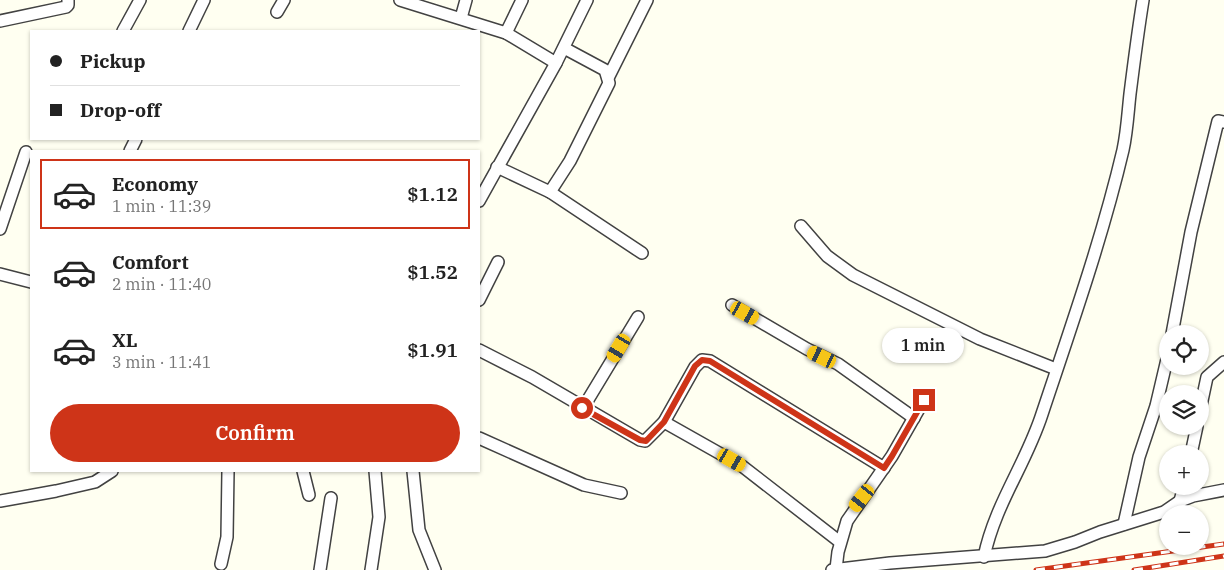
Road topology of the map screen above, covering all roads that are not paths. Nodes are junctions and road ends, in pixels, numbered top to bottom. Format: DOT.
graph roads {
  1 [pos="68,0"];
  2 [pos="140,0"];
  3 [pos="204,0"];
  4 [pos="284,0"];
  5 [pos="400,0"];
  6 [pos="466,0"];
  7 [pos="522,0"];
  8 [pos="587,0"];
  9 [pos="647,0"];
  10 [pos="1142,0"];
  11 [pos="277,12"];
  12 [pos="461,18"];
  13 [pos="0,21"];
  14 [pos="125,30"];
  15 [pos="189,30"];
  16 [pos="506,33"];
  17 [pos="564,48"];
  18 [pos="556,63"];
  19 [pos="608,78"];
  20 [pos="1224,122"];
  21 [pos="26,152"];
  22 [pos="497,167"];
  23 [pos="550,192"];
  24 [pos="480,198"];
  25 [pos="801,226"];
  26 [pos="0,229"];
  27 [pos="642,253"];
  28 [pos="498,262"];
  29 [pos="0,274"];
  30 [pos="30,282"];
  31 [pos="480,298"];
  32 [pos="732,305"];
  33 [pos="638,318"];
  34 [pos="1174,325"];
  35 [pos="480,351"];
  36 [pos="1224,362"];
  37 [pos="1056,369"];
  38 [pos="1163,375"];
  39 [pos="1205,385"];
  40 [pos="924,400"];
  41 [pos="582,408"];
  42 [pos="914,418"];
  43 [pos="664,422"];
  44 [pos="480,438"];
  45 [pos="884,468"];
  46 [pos="110,472"];
  47 [pos="228,472"];
  48 [pos="303,472"];
  49 [pos="375,472"];
  50 [pos="413,472"];
  51 [pos="1224,490"];
  52 [pos="621,493"];
  53 [pos="309,495"];
  54 [pos="1182,495"];
  55 [pos="331,498"];
  56 [pos="1180,501"];
  57 [pos="0,502"];
  58 [pos="1124,524"];
  59 [pos="840,542"];
  60 [pos="984,557"];
  61 [pos="221,564"];
  62 [pos="836,569"];
  63 [pos="320,570"];
  64 [pos="371,570"];
  65 [pos="435,570"];
  66 [pos="832,570"];
  1 -- 13 [label="street"];
  2 -- 14 [label="street"];
  3 -- 15 [label="street"];
  4 -- 11 [label="street"];
  5 -- 12 [label="street"];
  6 -- 12 [label="street"];
  7 -- 16 [label="street"];
  8 -- 17 [label="street"];
  9 -- 19 [label="street"];
  10 -- 37 [label="street"];
  12 -- 16 [label="street"];
  16 -- 18 [label="street"];
  17 -- 18 [label="street"];
  17 -- 19 [label="street"];
  18 -- 22 [label="street"];
  19 -- 23 [label="street"];
  20 -- 34 [label="street"];
  21 -- 26 [label="street"];
  22 -- 23 [label="street"];
  22 -- 24 [label="street"];
  23 -- 27 [label="street"];
  25 -- 37 [label="street"];
  28 -- 31 [label="street"];
  29 -- 30 [label="street"];
  32 -- 42 [label="street"];
  33 -- 41 [label="street"];
  35 -- 41 [label="street"];
  36 -- 39 [label="street"];
  37 -- 60 [label="street"];
  38 -- 58 [label="street"];
  40 -- 42 [label="street"];
  41 -- 43 [label="street"];
  42 -- 45 [label="street"];
  43 -- 45 [label="street"];
  43 -- 59 [label="street"];
  44 -- 52 [label="street"];
  45 -- 59 [label="street"];
  46 -- 57 [label="street"];
  47 -- 61 [label="street"];
  48 -- 53 [label="street"];
  49 -- 64 [label="street"];
  50 -- 65 [label="street"];
  51 -- 56 [label="street"];
  54 -- 56 [label="street"];
  55 -- 63 [label="street"];
  56 -- 58 [label="street"];
  58 -- 60 [label="street"];
  59 -- 62 [label="street"];
  60 -- 62 [label="street"];
  62 -- 66 [label="street"];
}
